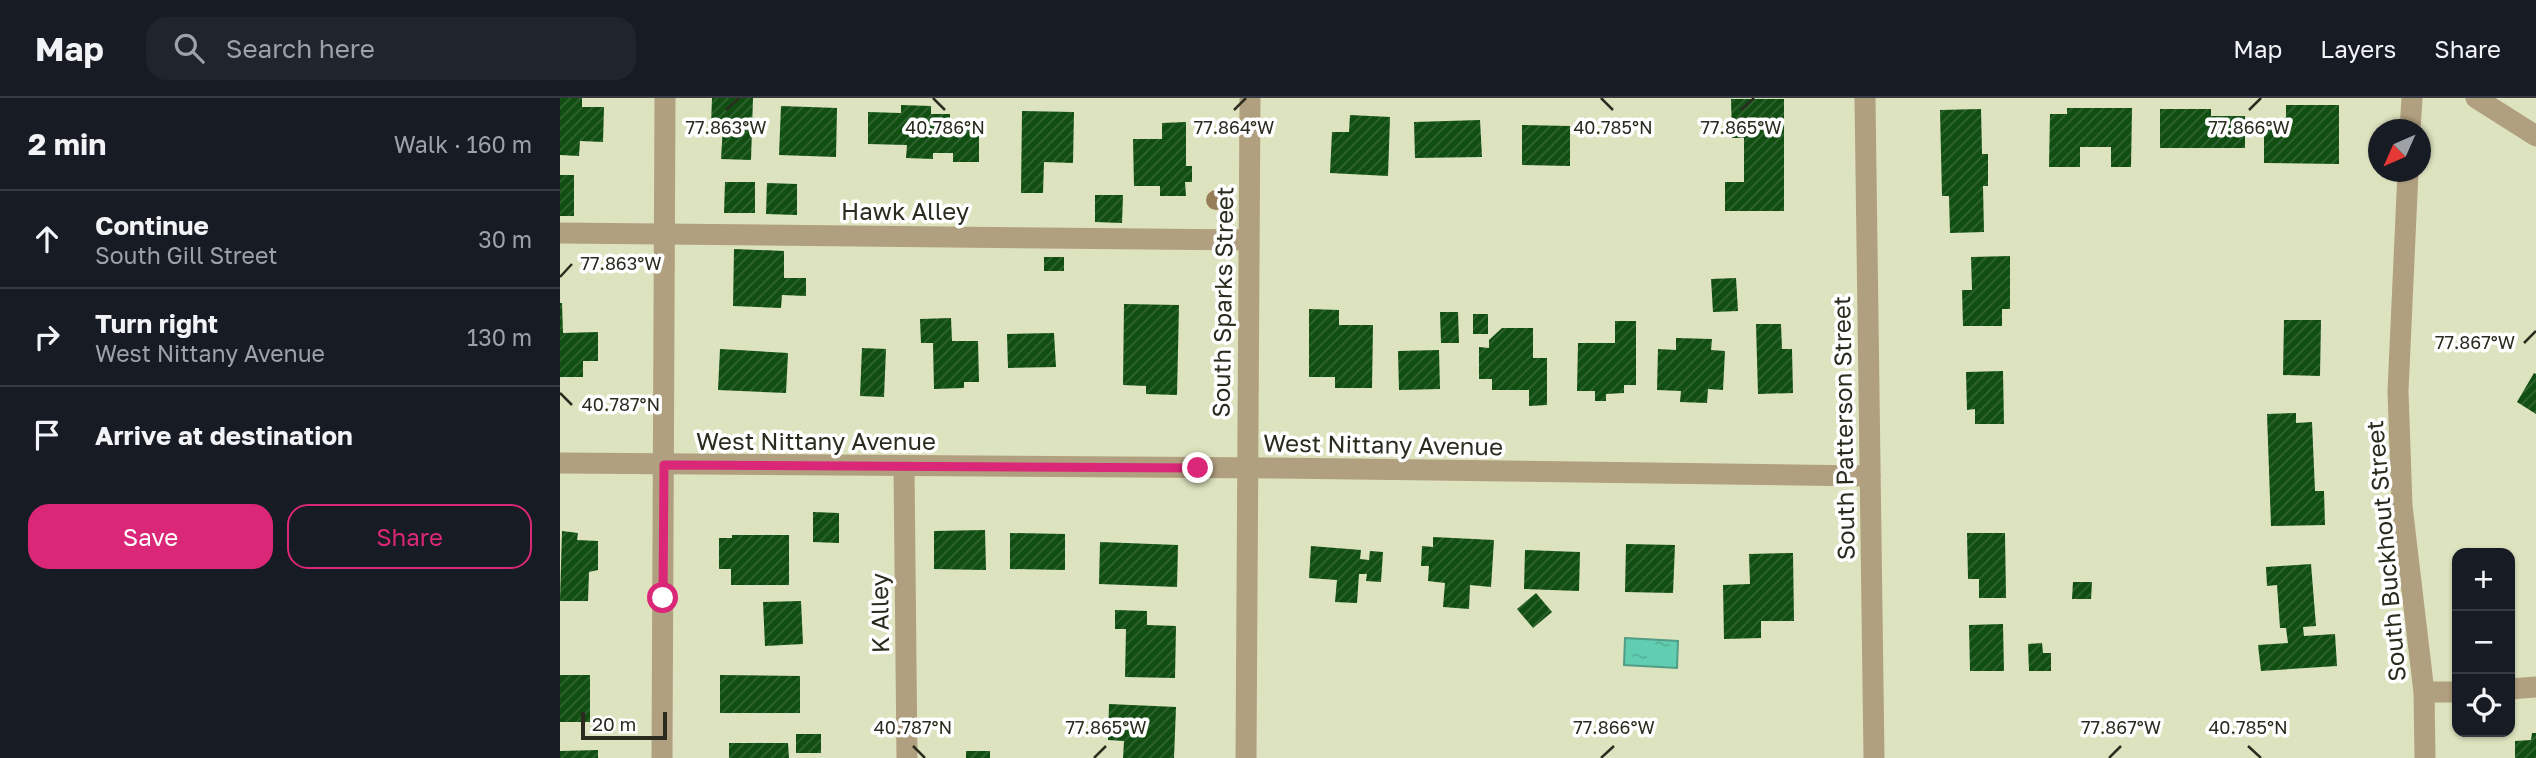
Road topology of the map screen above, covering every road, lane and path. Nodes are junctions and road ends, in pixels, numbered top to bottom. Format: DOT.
graph roads {
  1 [pos="665,98"];
  2 [pos="1250,98"];
  3 [pos="1865,98"];
  4 [pos="2412,98"];
  5 [pos="2476,98"];
  6 [pos="2411,119"];
  7 [pos="2536,136"];
  8 [pos="2408,182"];
  9 [pos="560,233"];
  10 [pos="664,234"];
  11 [pos="1249,240"];
  12 [pos="560,463"];
  13 [pos="664,465"];
  14 [pos="904,467"];
  15 [pos="1247,468"];
  16 [pos="1870,476"];
  17 [pos="2536,687"];
  18 [pos="2515,689"];
  19 [pos="2424,692"];
  20 [pos="2452,692"];
  21 [pos="662,758"];
  22 [pos="907,758"];
  23 [pos="1246,758"];
  24 [pos="1874,758"];
  25 [pos="2425,758"];
  1 -- 10 [label="street"];
  2 -- 11 [label="street, South Sparks Street"];
  3 -- 16 [label="street, South Patterson Street"];
  4 -- 6 [label="street"];
  5 -- 7 [label="street"];
  8 -- 19 [label="street, South Buckhout Street"];
  9 -- 10 [label="street, Hawk Alley"];
  10 -- 11 [label="street, Hawk Alley"];
  10 -- 13 [label="street"];
  11 -- 15 [label="street, South Sparks Street"];
  12 -- 13 [label="street, West Nittany Avenue"];
  13 -- 14 [label="street, West Nittany Avenue"];
  13 -- 21 [label="street"];
  14 -- 15 [label="street, West Nittany Avenue"];
  14 -- 22 [label="street, K Alley"];
  15 -- 16 [label="street, West Nittany Avenue"];
  15 -- 23 [label="street, South Sparks Street"];
  16 -- 24 [label="street, South Patterson Street"];
  17 -- 18 [label="street"];
  19 -- 20 [label="street"];
  19 -- 25 [label="street, South Buckhout Street"];
}
